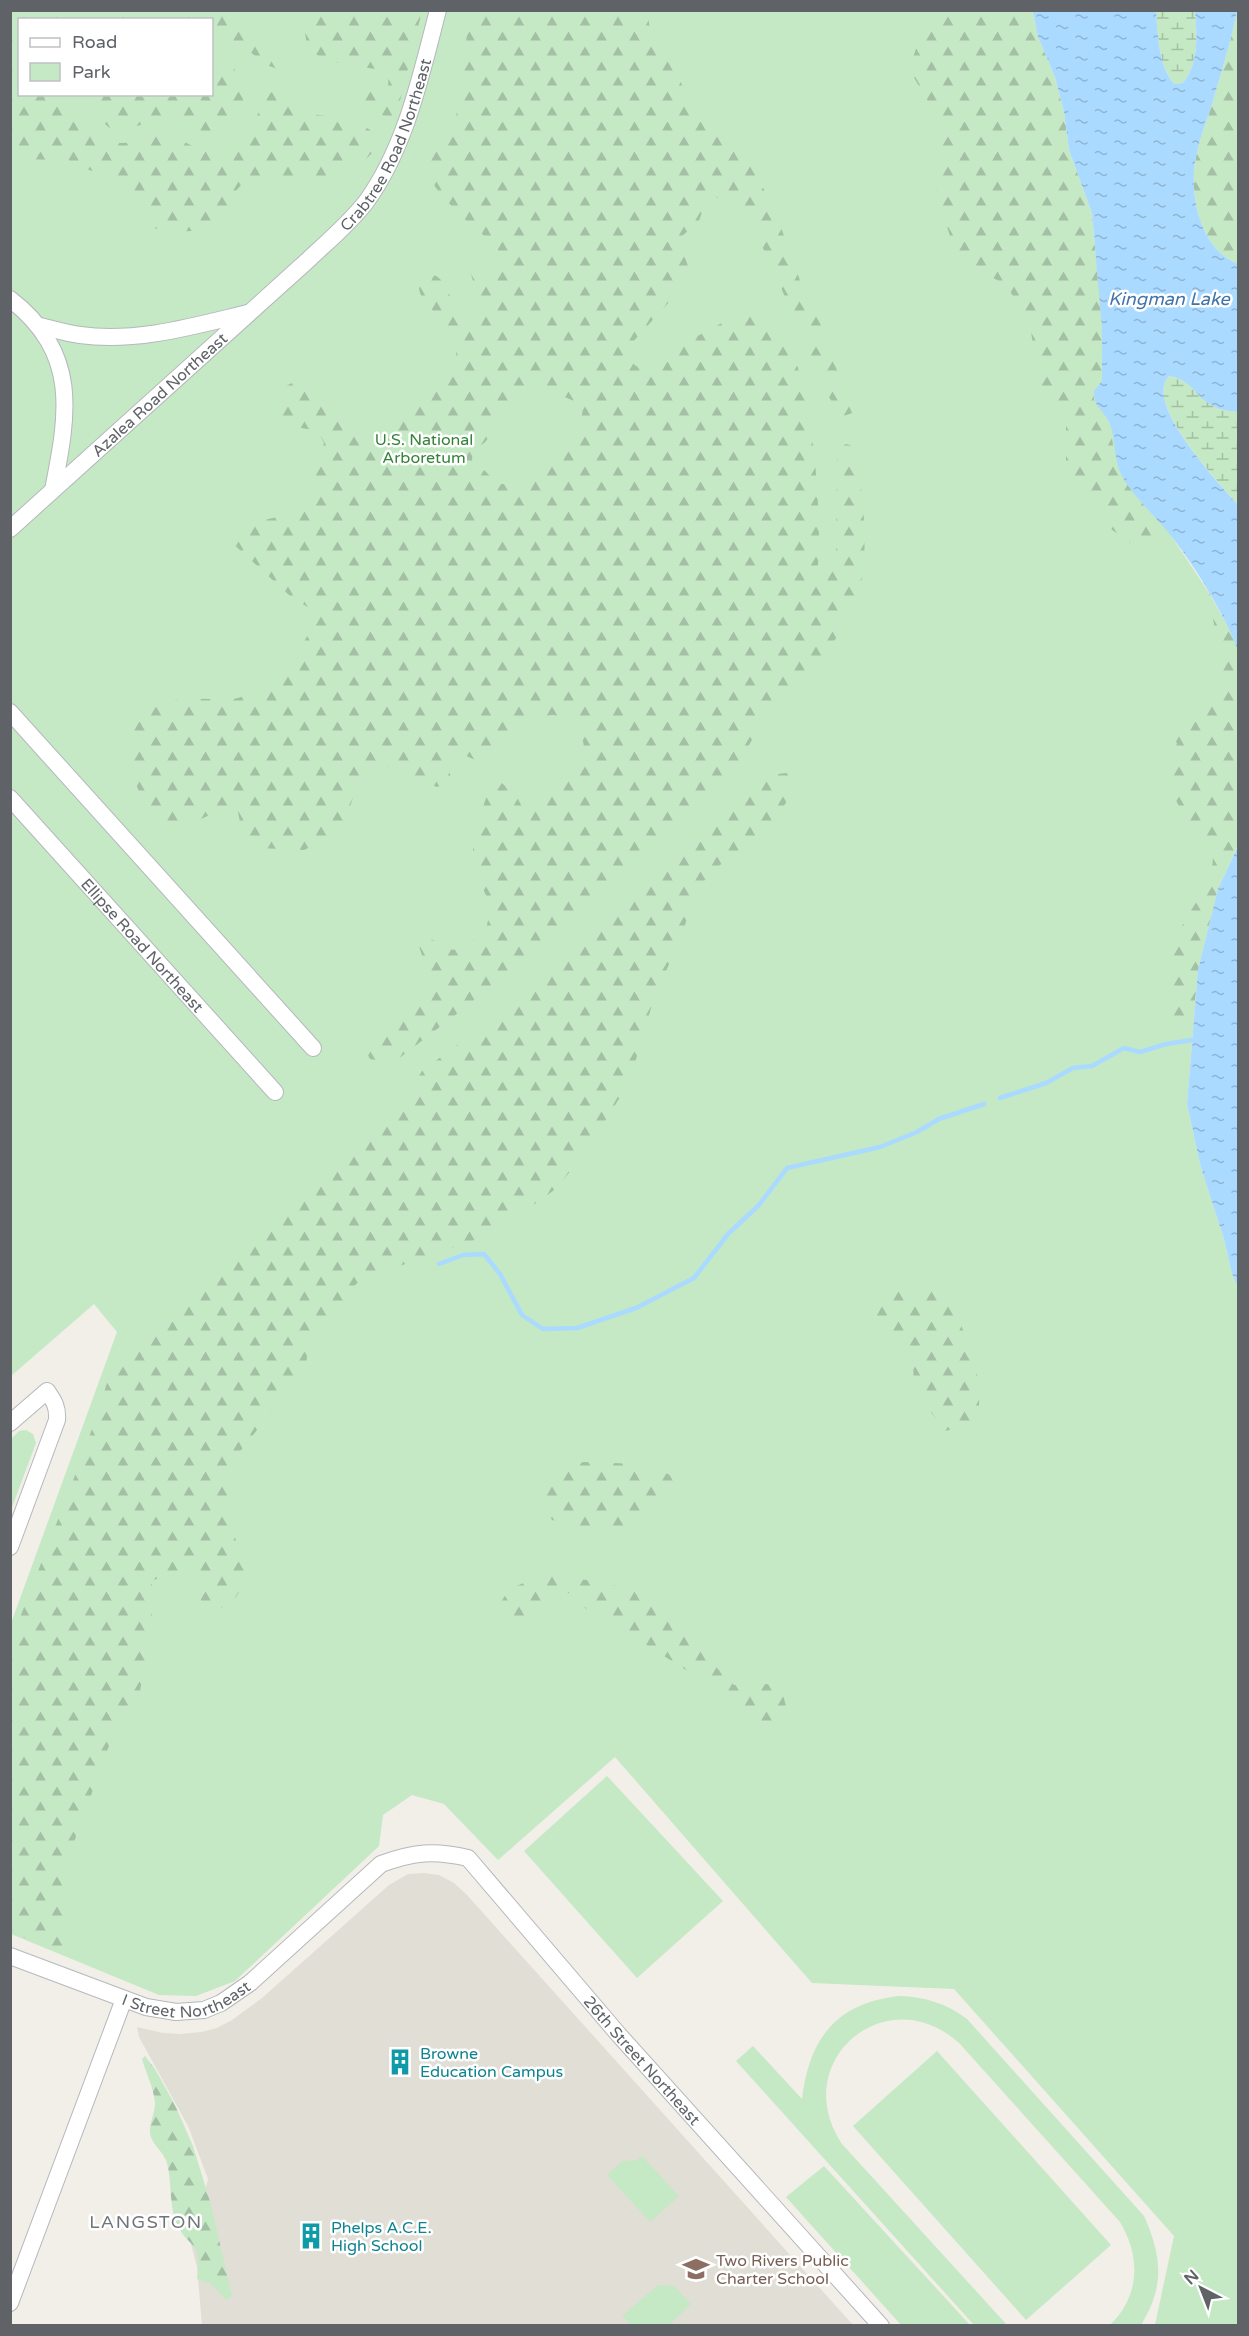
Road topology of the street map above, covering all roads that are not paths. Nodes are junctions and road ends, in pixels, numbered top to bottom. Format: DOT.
graph roads {
  1 [pos="438,10"];
  2 [pos="307,261"];
  3 [pos="10,299"];
  4 [pos="250,313"];
  5 [pos="39,326"];
  6 [pos="53,490"];
  7 [pos="10,529"];
  8 [pos="10,712"];
  9 [pos="10,798"];
  10 [pos="313,1048"];
  11 [pos="275,1092"];
  12 [pos="10,1424"];
  13 [pos="10,1547"];
  14 [pos="381,1864"];
  15 [pos="10,1956"];
  16 [pos="124,1998"];
  17 [pos="10,2303"];
  18 [pos="880,2325"];
  1 -- 2 [label="street, Crabtree Road Northeast"];
  2 -- 4 [label="street, Azalea Road Northeast"];
  3 -- 5 [label="street"];
  4 -- 5 [label="street"];
  4 -- 6 [label="street, Azalea Road Northeast"];
  5 -- 6 [label="street"];
  6 -- 7 [label="street, Azalea Road Northeast"];
  8 -- 10 [label="street"];
  9 -- 11 [label="street, Ellipse Road Northeast"];
  12 -- 13 [label="street"];
  14 -- 16 [label="street, I Street Northeast"];
  14 -- 18 [label="street, 26th Street Northeast"];
  15 -- 16 [label="street"];
  16 -- 17 [label="street, I Street Northeast"];
}
